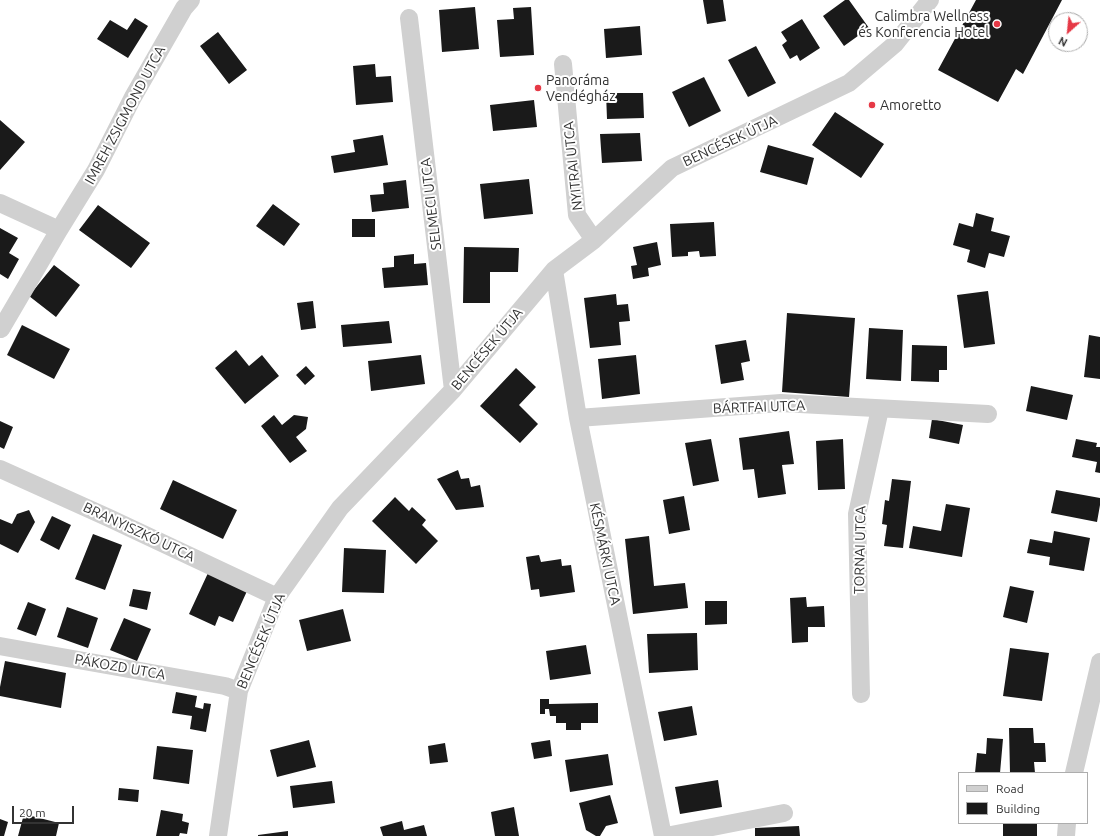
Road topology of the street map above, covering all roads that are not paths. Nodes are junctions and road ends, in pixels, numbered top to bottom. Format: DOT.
graph roads {
  1 [pos="191,0"];
  2 [pos="930,0"];
  3 [pos="409,18"];
  4 [pos="563,64"];
  5 [pos="0,203"];
  6 [pos="60,230"];
  7 [pos="594,240"];
  8 [pos="554,270"];
  9 [pos="1,329"];
  10 [pos="453,390"];
  11 [pos="880,409"];
  12 [pos="988,414"];
  13 [pos="578,418"];
  14 [pos="0,469"];
  15 [pos="277,597"];
  16 [pos="0,646"];
  17 [pos="1100,662"];
  18 [pos="239,691"];
  19 [pos="861,694"];
  20 [pos="1074,772"];
  21 [pos="784,813"];
  22 [pos="1067,824"];
  23 [pos="218,836"];
  24 [pos="664,836"];
  25 [pos="1066,836"];
  1 -- 6 [label="street, IMREH ZSIGMOND UTCA"];
  2 -- 7 [label="street, BENCÉSEK ÚTJA"];
  3 -- 10 [label="street, SELMECI UTCA"];
  4 -- 7 [label="street, NYITRAI UTCA"];
  5 -- 6 [label="street"];
  6 -- 9 [label="street, IMREH ZSIGMOND UTCA"];
  7 -- 8 [label="street, BENCÉSEK ÚTJA"];
  8 -- 10 [label="street, BENCÉSEK ÚTJA"];
  8 -- 13 [label="street, KÉSMÁRKI UTCA"];
  10 -- 15 [label="street, BENCÉSEK ÚTJA"];
  11 -- 12 [label="street, BÁRTFAI UTCA"];
  11 -- 13 [label="street, BÁRTFAI UTCA"];
  11 -- 19 [label="street, TORNAI UTCA"];
  13 -- 24 [label="street, KÉSMÁRKI UTCA"];
  14 -- 15 [label="street, BRANYISZKÓ UTCA"];
  15 -- 18 [label="street, BENCÉSEK ÚTJA"];
  16 -- 18 [label="street, PÁKOZD UTCA"];
  17 -- 20 [label="street"];
  18 -- 23 [label="street, BENCÉSEK ÚTJA"];
  21 -- 24 [label="street"];
  22 -- 25 [label="street"];
}
